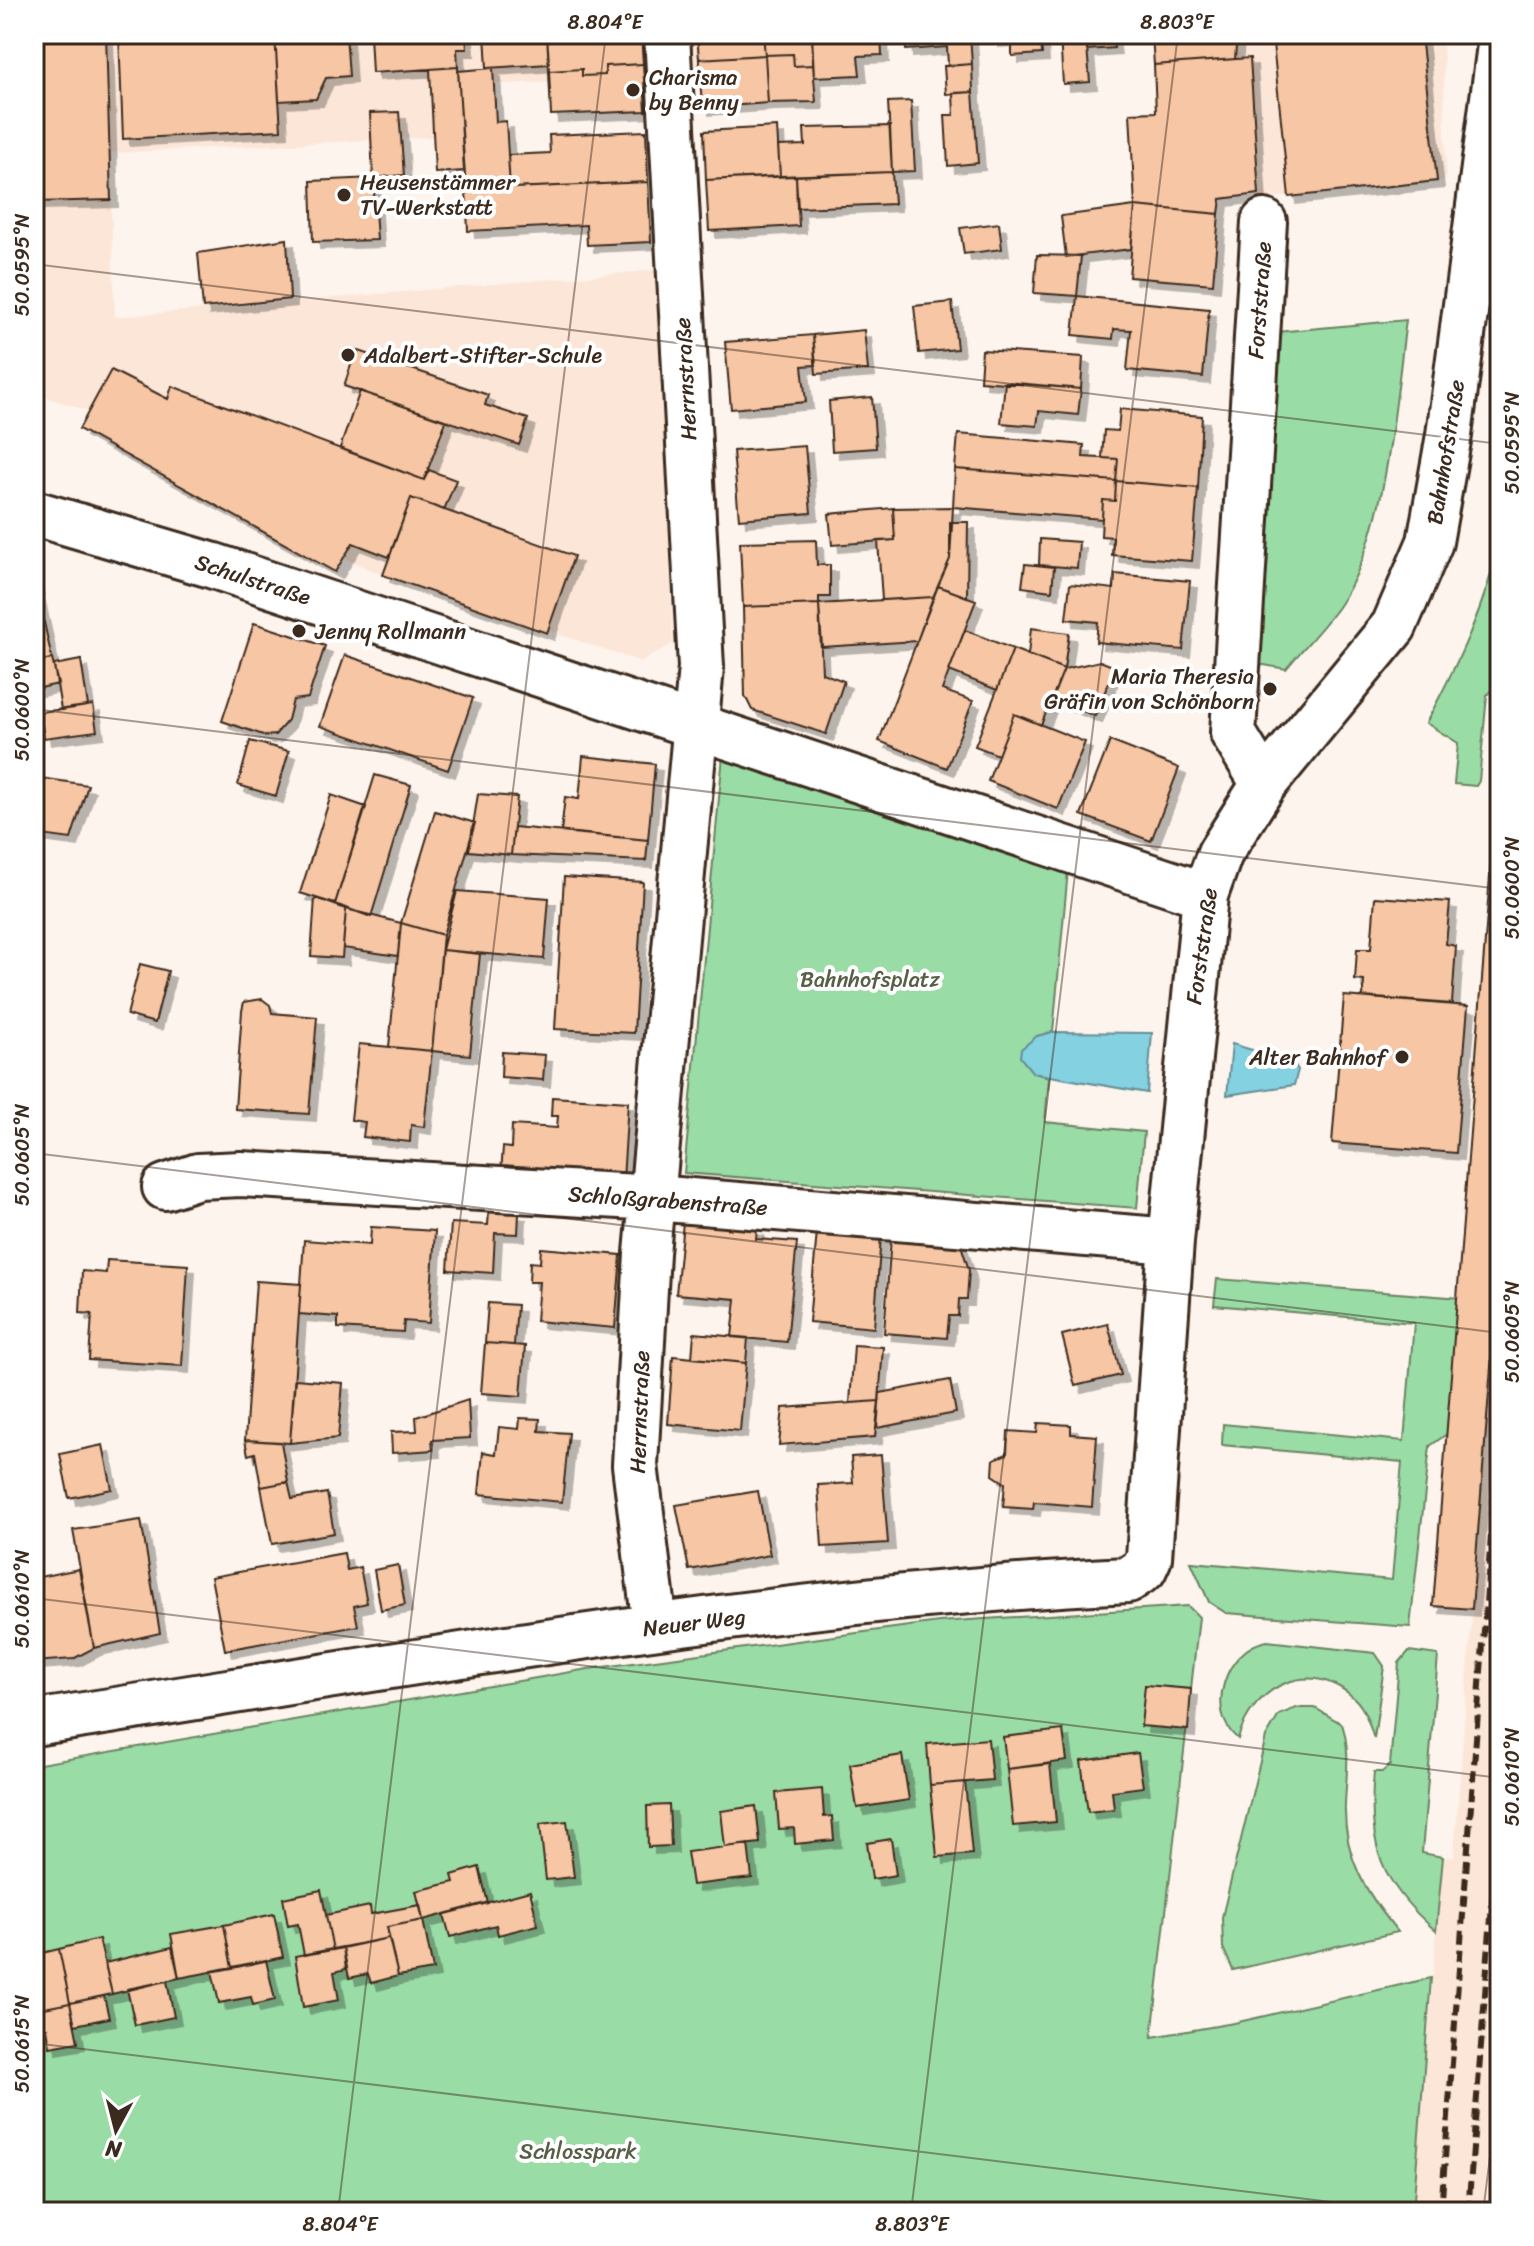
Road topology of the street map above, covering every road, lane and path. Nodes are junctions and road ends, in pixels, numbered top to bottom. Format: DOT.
graph roads {
  1 [pos="667,34"];
  2 [pos="1498,57"];
  3 [pos="1264,222"];
  4 [pos="34,513"];
  5 [pos="699,725"];
  6 [pos="1264,784"];
  7 [pos="1205,895"];
  8 [pos="165,1187"];
  9 [pos="654,1198"];
  10 [pos="1171,1241"];
  11 [pos="1162,1358"];
  12 [pos="655,1626"];
  13 [pos="34,1723"];
  1 -- 5 [label="street, Herrnstraße"];
  2 -- 6 [label="street, Bahnhofstraße"];
  3 -- 6 [label="street, Forststraße"];
  4 -- 5 [label="street, Schulstraße"];
  5 -- 7 [label="street"];
  5 -- 9 [label="street"];
  6 -- 7 [label="street, Forststraße"];
  7 -- 10 [label="street, Forststraße"];
  8 -- 9 [label="street, Schloßgrabenstraße"];
  9 -- 10 [label="street, Schloßgrabenstraße"];
  9 -- 12 [label="street, Herrnstraße"];
  10 -- 11 [label="street, Forststraße"];
  11 -- 12 [label="street, Neuer Weg"];
  12 -- 13 [label="street, Neuer Weg"];
}
